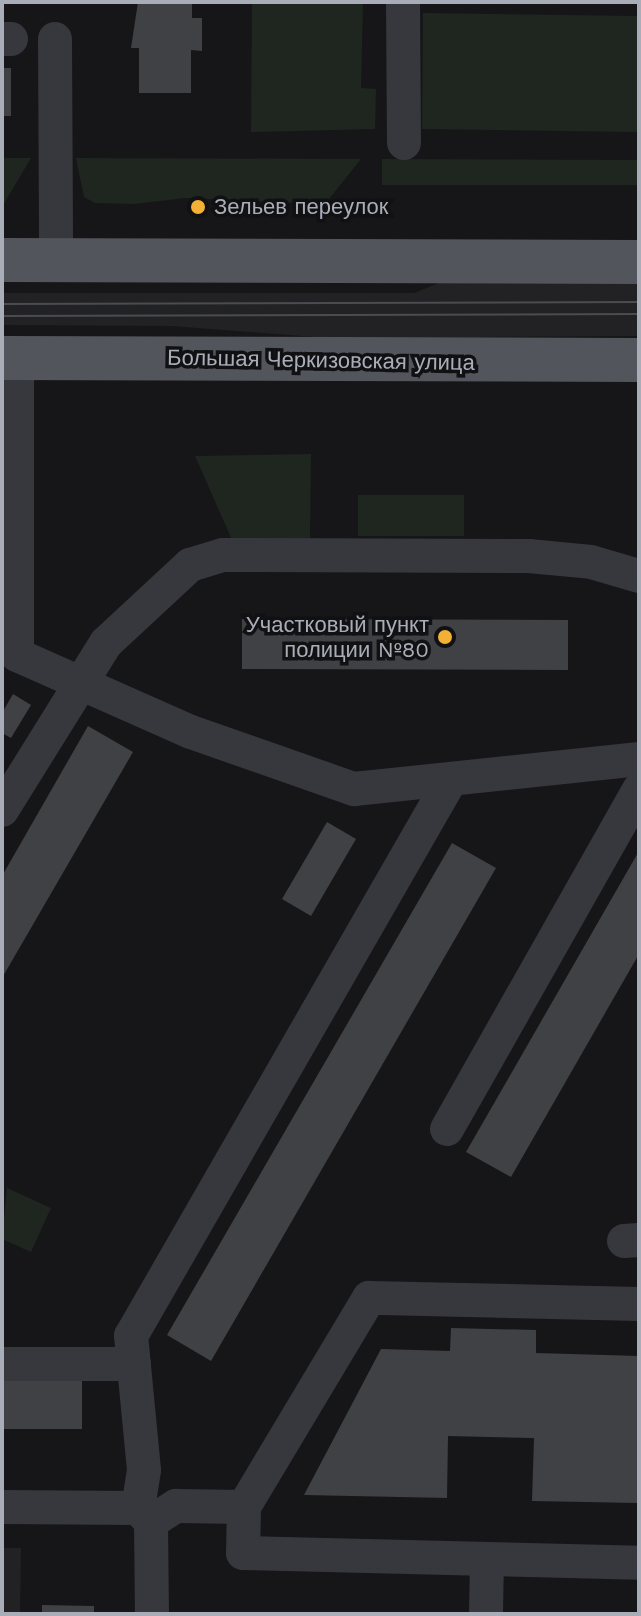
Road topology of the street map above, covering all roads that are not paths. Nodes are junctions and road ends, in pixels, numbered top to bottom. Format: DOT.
graph roads {
  1 [pos="403,2"];
  2 [pos="55,39"];
  3 [pos="404,143"];
  4 [pos="2,260"];
  5 [pos="56,260"];
  6 [pos="639,262"];
  7 [pos="9,358"];
  8 [pos="639,360"];
  9 [pos="639,576"];
  10 [pos="78,684"];
  11 [pos="639,759"];
  12 [pos="450,781"];
  13 [pos="639,790"];
  14 [pos="2,810"];
  15 [pos="447,1129"];
  16 [pos="639,1304"];
  17 [pos="2,1364"];
  18 [pos="134,1364"];
  19 [pos="2,1507"];
  20 [pos="244,1507"];
  21 [pos="145,1515"];
  22 [pos="487,1559"];
  23 [pos="639,1563"];
  24 [pos="152,1614"];
  25 [pos="486,1614"];
  1 -- 3 [label="street"];
  2 -- 5 [label="street"];
  4 -- 5 [label="main road"];
  5 -- 6 [label="main road"];
  7 -- 8 [label="main road, Большая Черкизовская улица"];
  7 -- 10 [label="street"];
  9 -- 10 [label="street"];
  10 -- 12 [label="street"];
  10 -- 14 [label="street"];
  11 -- 12 [label="street"];
  12 -- 18 [label="street"];
  13 -- 15 [label="street"];
  16 -- 20 [label="street"];
  17 -- 18 [label="street"];
  18 -- 21 [label="street"];
  19 -- 21 [label="street"];
  20 -- 21 [label="street"];
  20 -- 22 [label="street"];
  21 -- 24 [label="street"];
  22 -- 23 [label="street"];
  22 -- 25 [label="street"];
}
